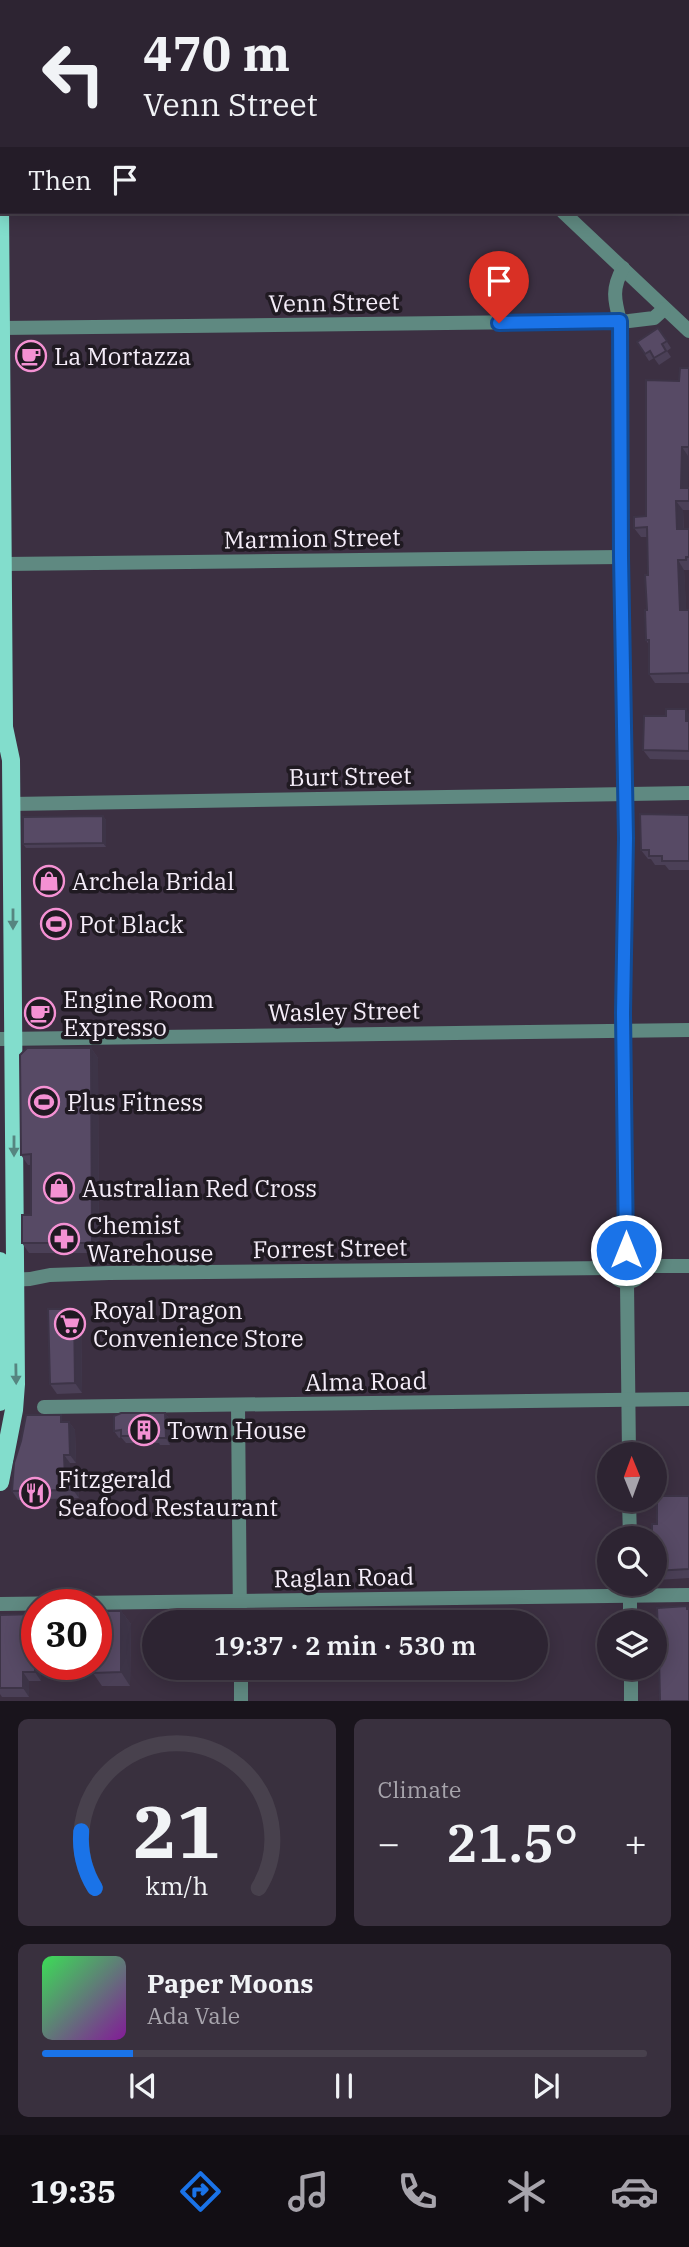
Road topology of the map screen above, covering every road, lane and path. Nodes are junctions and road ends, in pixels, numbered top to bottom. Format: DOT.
graph roads {
  1 [pos="0,205"];
  2 [pos="565,214"];
  3 [pos="0,229"];
  4 [pos="623,268"];
  5 [pos="664,309"];
  6 [pos="620,321"];
  7 [pos="1,328"];
  8 [pos="689,331"];
  9 [pos="621,557"];
  10 [pos="4,564"];
  11 [pos="2,676"];
  12 [pos="2,735"];
  13 [pos="689,793"];
  14 [pos="625,794"];
  15 [pos="11,804"];
  16 [pos="689,1030"];
  17 [pos="623,1031"];
  18 [pos="7,1039"];
  19 [pos="626,1250"];
  20 [pos="643,1266"];
  21 [pos="689,1266"];
  22 [pos="610,1268"];
  23 [pos="6,1271"];
  24 [pos="626,1283"];
  25 [pos="1,1384"];
  26 [pos="689,1399"];
  27 [pos="628,1400"];
  28 [pos="238,1405"];
  29 [pos="44,1407"];
  30 [pos="4,1408"];
  31 [pos="629,1442"];
  32 [pos="0,1482"];
  33 [pos="597,1590"];
  34 [pos="667,1593"];
  35 [pos="689,1595"];
  36 [pos="240,1601"];
  37 [pos="0,1604"];
  38 [pos="240,1610"];
  39 [pos="241,1680"];
  40 [pos="631,1680"];
  41 [pos="241,1701"];
  42 [pos="631,1701"];
  1 -- 3 [label="main road"];
  2 -- 4 [label="street"];
  3 -- 7 [label="main road"];
  4 -- 5 [label="street"];
  4 -- 6 [label="street"];
  5 -- 6 [label="street, Venn Street"];
  5 -- 8 [label="street"];
  6 -- 7 [label="street, Venn Street"];
  6 -- 9 [label="street"];
  7 -- 10 [label="main road"];
  9 -- 10 [label="street, Marmion Street"];
  9 -- 14 [label="street"];
  10 -- 11 [label="main road"];
  11 -- 12 [label="main road"];
  12 -- 15 [label="main road"];
  13 -- 14 [label="street, Burt Street"];
  14 -- 15 [label="street, Burt Street"];
  14 -- 17 [label="street"];
  15 -- 18 [label="main road, one-way"];
  16 -- 17 [label="street, Wasley Street"];
  17 -- 18 [label="street, Wasley Street"];
  17 -- 19 [label="street"];
  18 -- 23 [label="main road, one-way"];
  19 -- 20 [label="street"];
  19 -- 22 [label="street"];
  20 -- 21 [label="street"];
  20 -- 24 [label="street"];
  22 -- 23 [label="street, Forrest Street"];
  22 -- 24 [label="street"];
  23 -- 25 [label="main road"];
  23 -- 30 [label="main road, one-way"];
  24 -- 27 [label="street"];
  25 -- 30 [label="main road"];
  26 -- 27 [label="street, Alma Road"];
  27 -- 28 [label="street, Alma Road"];
  27 -- 31 [label="street"];
  28 -- 29 [label="street, Alma Road"];
  28 -- 36 [label="street"];
  30 -- 32 [label="main road"];
  33 -- 36 [label="street, Raglan Road"];
  34 -- 35 [label="street, Raglan Road"];
  36 -- 37 [label="street, Raglan Road"];
  36 -- 38 [label="street"];
  39 -- 41 [label="street"];
  40 -- 42 [label="street"];
}
